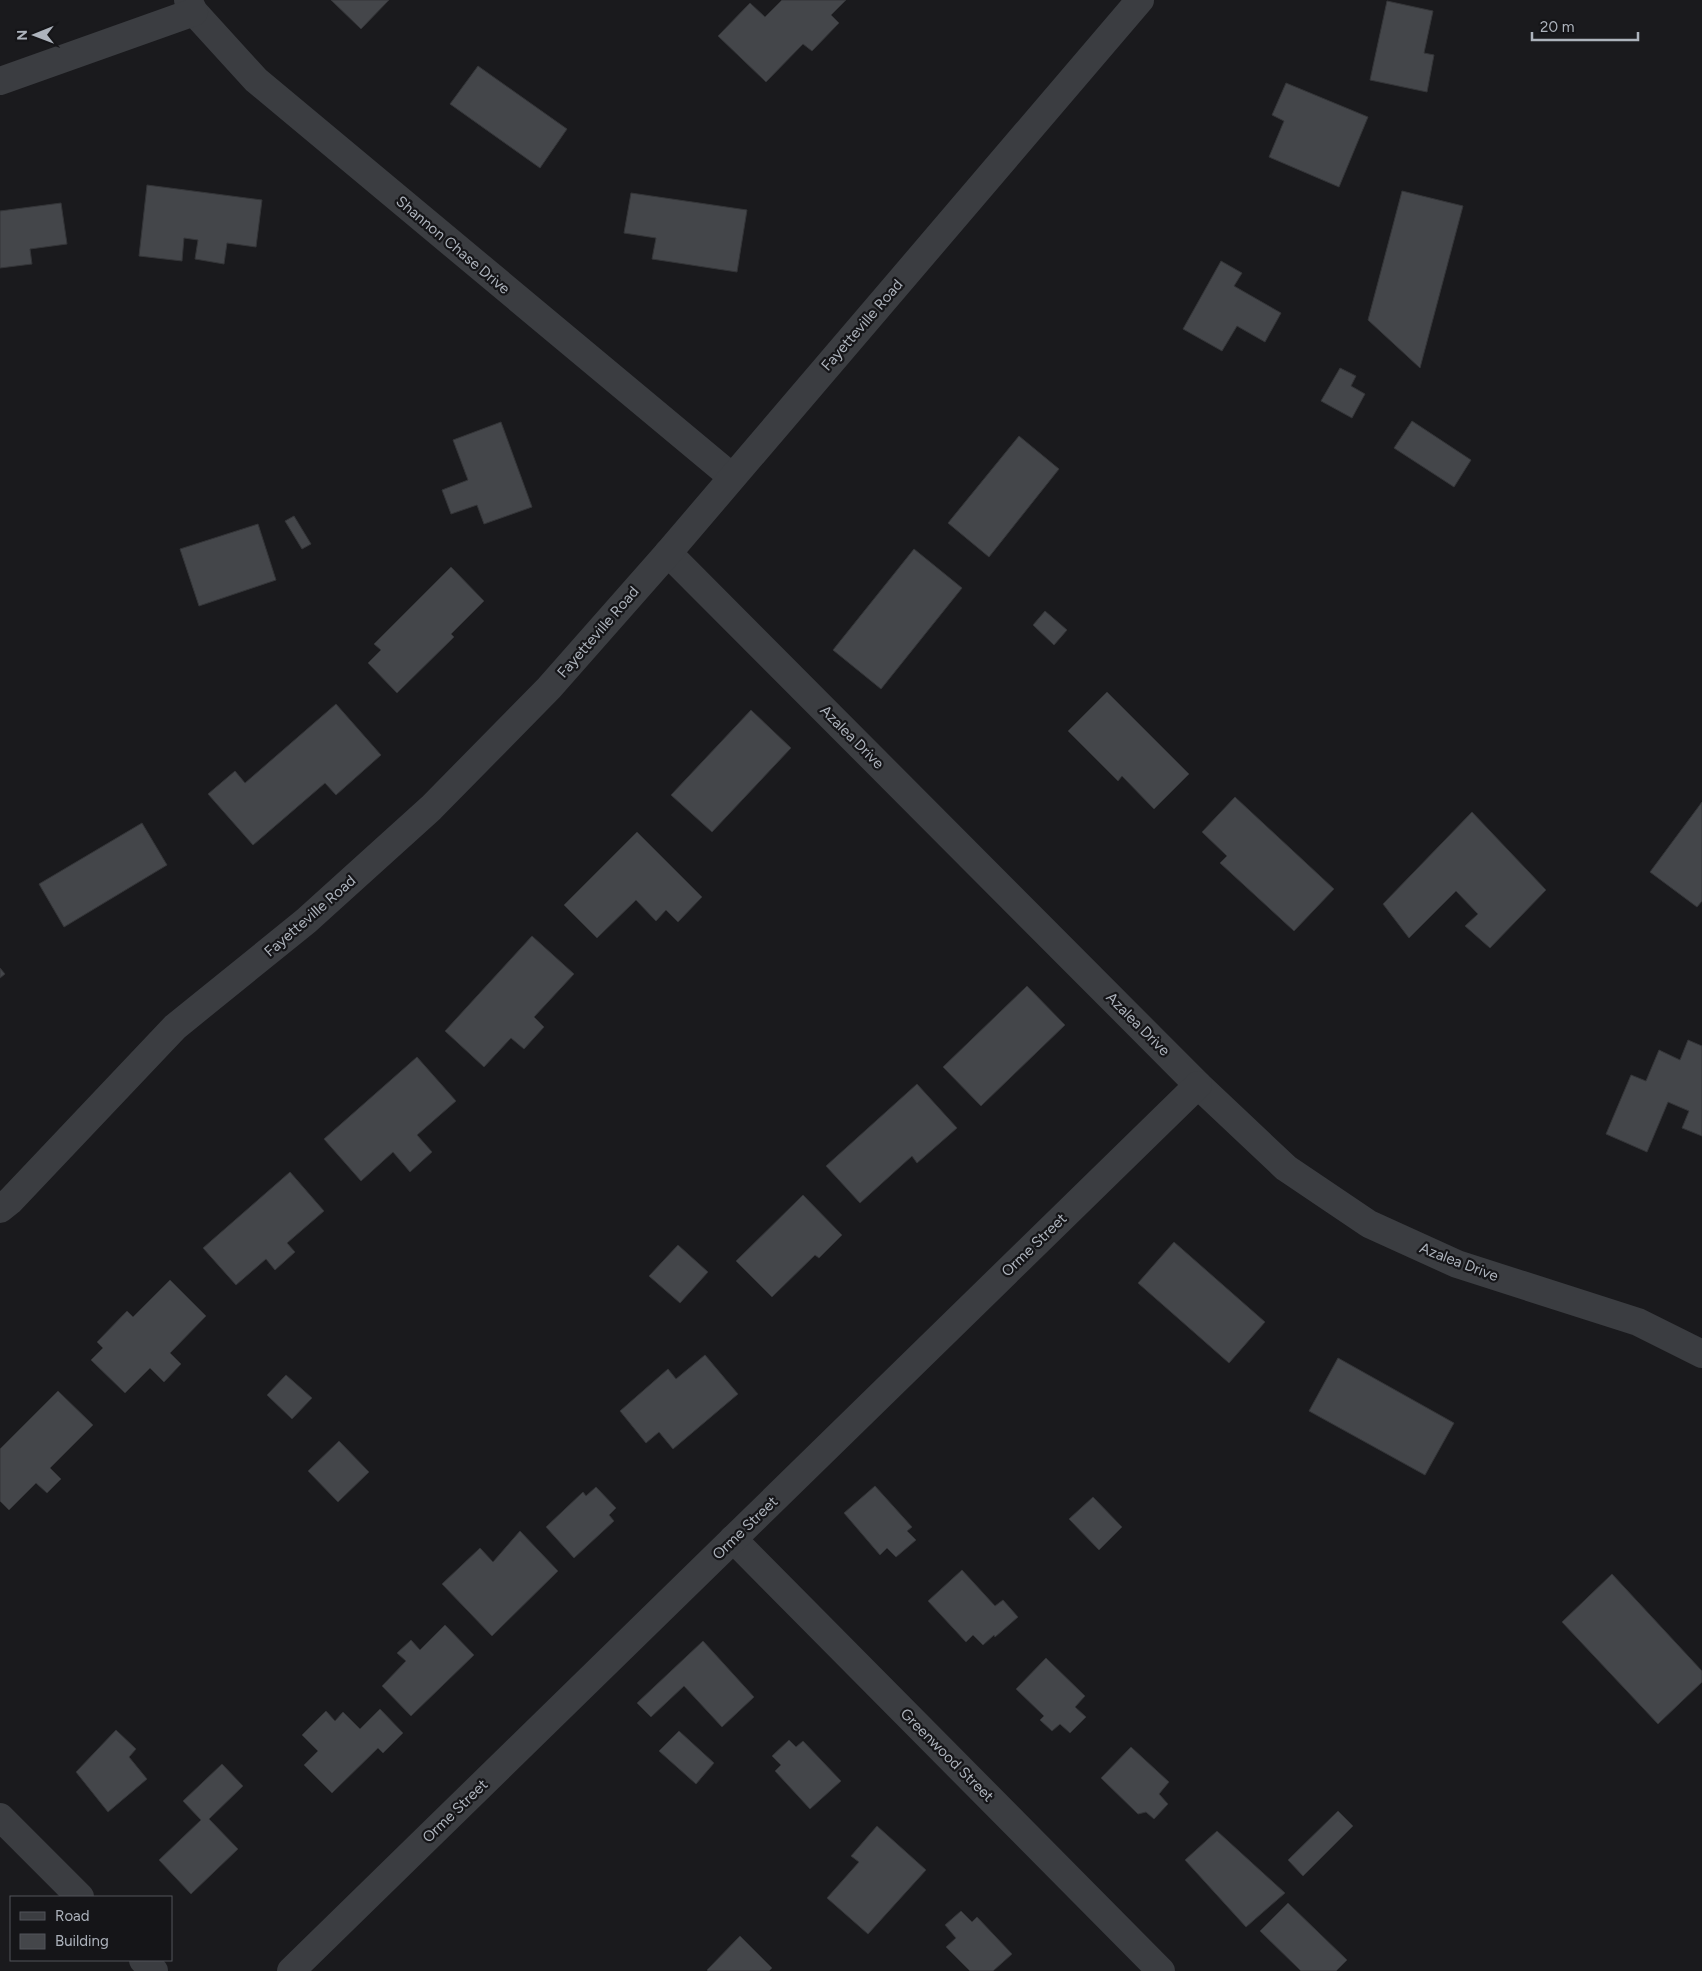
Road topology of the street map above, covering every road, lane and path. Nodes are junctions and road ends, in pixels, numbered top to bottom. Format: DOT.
graph roads {
  1 [pos="1140,0"];
  2 [pos="191,6"];
  3 [pos="0,81"];
  4 [pos="732,477"];
  5 [pos="668,553"];
  6 [pos="1198,1085"];
  7 [pos="0,1209"];
  8 [pos="1702,1354"];
  9 [pos="733,1539"];
  10 [pos="0,1817"];
  11 [pos="79,1896"];
  12 [pos="144,1961"];
  13 [pos="154,1971"];
  14 [pos="292,1971"];
  15 [pos="1161,1971"];
  1 -- 4 [label="street, Fayetteville Road"];
  2 -- 3 [label="street"];
  2 -- 4 [label="street, Shannon Chase Drive"];
  4 -- 5 [label="street, Fayetteville Road"];
  5 -- 6 [label="street, Azalea Drive"];
  5 -- 7 [label="street, Fayetteville Road"];
  6 -- 8 [label="street, Azalea Drive"];
  6 -- 9 [label="street, Orme Street"];
  9 -- 14 [label="street, Orme Street"];
  9 -- 15 [label="street, Greenwood Street"];
  10 -- 11 [label="street"];
  12 -- 13 [label="street"];
}
